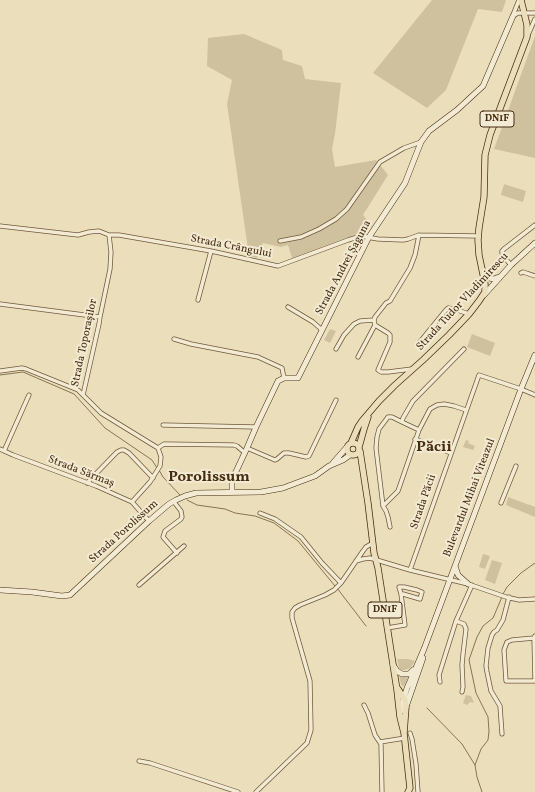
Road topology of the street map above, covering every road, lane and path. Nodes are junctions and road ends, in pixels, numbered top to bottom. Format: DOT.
graph roads {
  1 [pos="520,0"];
  2 [pos="524,13"];
  3 [pos="535,13"];
  4 [pos="513,16"];
  5 [pos="535,19"];
  6 [pos="526,40"];
  7 [pos="421,142"];
  8 [pos="535,224"];
  9 [pos="0,226"];
  10 [pos="109,235"];
  11 [pos="419,235"];
  12 [pos="478,236"];
  13 [pos="369,238"];
  14 [pos="280,241"];
  15 [pos="535,244"];
  16 [pos="210,252"];
  17 [pos="511,265"];
  18 [pos="481,266"];
  19 [pos="520,273"];
  20 [pos="535,276"];
  21 [pos="500,277"];
  22 [pos="484,279"];
  23 [pos="493,284"];
  24 [pos="482,297"];
  25 [pos="198,300"];
  26 [pos="0,304"];
  27 [pos="288,307"];
  28 [pos="469,314"];
  29 [pos="100,317"];
  30 [pos="374,320"];
  31 [pos="375,325"];
  32 [pos="322,330"];
  33 [pos="174,339"];
  34 [pos="419,343"];
  35 [pos="336,349"];
  36 [pos="464,349"];
  37 [pos="535,355"];
  38 [pos="358,357"];
  39 [pos="413,368"];
  40 [pos="0,371"];
  41 [pos="284,378"];
  42 [pos="521,389"];
  43 [pos="28,395"];
  44 [pos="84,395"];
  45 [pos="535,395"];
  46 [pos="336,400"];
  47 [pos="372,408"];
  48 [pos="466,410"];
  49 [pos="402,422"];
  50 [pos="163,425"];
  51 [pos="256,427"];
  52 [pos="419,430"];
  53 [pos="415,439"];
  54 [pos="349,445"];
  55 [pos="158,448"];
  56 [pos="0,449"];
  57 [pos="360,449"];
  58 [pos="246,450"];
  59 [pos="4,451"];
  60 [pos="451,452"];
  61 [pos="351,455"];
  62 [pos="333,464"];
  63 [pos="516,466"];
  64 [pos="362,467"];
  65 [pos="152,478"];
  66 [pos="87,483"];
  67 [pos="232,492"];
  68 [pos="132,502"];
  69 [pos="174,502"];
  70 [pos="501,503"];
  71 [pos="383,506"];
  72 [pos="260,514"];
  73 [pos="149,521"];
  74 [pos="390,527"];
  75 [pos="373,543"];
  76 [pos="184,546"];
  77 [pos="177,553"];
  78 [pos="376,560"];
  79 [pos="355,562"];
  80 [pos="455,566"];
  81 [pos="410,570"];
  82 [pos="450,580"];
  83 [pos="340,584"];
  84 [pos="470,584"];
  85 [pos="139,585"];
  86 [pos="0,590"];
  87 [pos="401,594"];
  88 [pos="508,597"];
  89 [pos="535,599"];
  90 [pos="456,621"];
  91 [pos="387,628"];
  92 [pos="534,637"];
  93 [pos="424,649"];
  94 [pos="393,664"];
  95 [pos="415,668"];
  96 [pos="535,681"];
  97 [pos="440,682"];
  98 [pos="396,683"];
  99 [pos="462,692"];
  100 [pos="410,694"];
  101 [pos="403,696"];
  102 [pos="364,705"];
  103 [pos="406,709"];
  104 [pos="400,717"];
  105 [pos="502,734"];
  106 [pos="406,735"];
  107 [pos="380,742"];
  108 [pos="139,761"];
  109 [pos="410,791"];
  110 [pos="238,792"];
  111 [pos="256,792"];
  112 [pos="382,792"];
  113 [pos="418,792"];
  1 -- 2 [label="main road, DN1F"];
  1 -- 4 [label="street, Strada Andrei Șaguna"];
  2 -- 3 [label="street"];
  2 -- 4 [label="street"];
  2 -- 6 [label="main road, DN1F"];
  4 -- 7 [label="main road, Strada Andrei Șaguna"];
  5 -- 6 [label="street"];
  6 -- 12 [label="main road, DN1F"];
  7 -- 13 [label="main road, Strada Andrei Șaguna"];
  7 -- 14 [label="street"];
  8 -- 17 [label="street"];
  9 -- 10 [label="street, Strada Crângului"];
  10 -- 16 [label="street, Strada Crângului"];
  10 -- 29 [label="street, Strada Toporașilor"];
  11 -- 12 [label="street, Strada Crângului"];
  11 -- 13 [label="street, Strada Crângului"];
  11 -- 30 [label="street"];
  12 -- 18 [label="main road, DN1F"];
  13 -- 16 [label="street, Strada Crângului"];
  13 -- 32 [label="main road, Strada Andrei Șaguna"];
  15 -- 17 [label="main road, Strada Tudor Vladimirescu"];
  16 -- 25 [label="street"];
  17 -- 21 [label="main road, Strada Tudor Vladimirescu"];
  18 -- 21 [label="main road"];
  18 -- 22 [label="main road, DN1F"];
  19 -- 20 [label="street"];
  21 -- 23 [label="main road, Strada Tudor Vladimirescu"];
  22 -- 23 [label="main road"];
  22 -- 24 [label="main road, DN1F"];
  23 -- 24 [label="main road, Strada Tudor Vladimirescu"];
  24 -- 28 [label="main road, Strada Tudor Vladimirescu / DN1F"];
  26 -- 29 [label="street"];
  27 -- 32 [label="street"];
  28 -- 34 [label="street"];
  28 -- 39 [label="main road, Strada Tudor Vladimirescu / DN1F"];
  29 -- 44 [label="street, Strada Toporașilor"];
  30 -- 31 [label="street"];
  30 -- 35 [label="street"];
  31 -- 38 [label="street"];
  31 -- 39 [label="street"];
  32 -- 41 [label="main road, Strada Andrei Șaguna"];
  33 -- 41 [label="street"];
  36 -- 49 [label="street"];
  37 -- 42 [label="main road, Bulevardul Mihai Viteazul"];
  39 -- 47 [label="main road, Strada Tudor Vladimirescu / DN1F"];
  40 -- 44 [label="street"];
  41 -- 51 [label="main road"];
  42 -- 45 [label="street, Strada Păcii"];
  42 -- 48 [label="street, Strada Păcii"];
  42 -- 80 [label="main road, Bulevardul Mihai Viteazul"];
  43 -- 59 [label="street"];
  44 -- 55 [label="street, Strada Toporașilor"];
  46 -- 58 [label="street"];
  47 -- 54 [label="main road, Strada Tudor Vladimirescu / DN1F"];
  47 -- 57 [label="main road, Strada Tudor Vladimirescu / DN1F"];
  48 -- 52 [label="street"];
  48 -- 60 [label="street, Strada Păcii"];
  49 -- 52 [label="street"];
  49 -- 71 [label="street"];
  50 -- 51 [label="street"];
  51 -- 58 [label="main road"];
  52 -- 53 [label="street"];
  53 -- 60 [label="street"];
  53 -- 71 [label="street"];
  54 -- 57 [label="main road"];
  54 -- 61 [label="main road"];
  54 -- 62 [label="main road, Strada Porolissum"];
  55 -- 58 [label="street"];
  55 -- 65 [label="street"];
  56 -- 59 [label="street, Strada Sărmaș"];
  57 -- 61 [label="main road"];
  57 -- 64 [label="main road, Strada Tudor Vladimirescu / DN1F"];
  58 -- 67 [label="main road"];
  59 -- 66 [label="street, Strada Sărmaș"];
  60 -- 81 [label="street, Strada Păcii"];
  61 -- 62 [label="main road, Strada Porolissum"];
  61 -- 64 [label="main road"];
  62 -- 67 [label="main road, Strada Porolissum"];
  63 -- 70 [label="street"];
  64 -- 75 [label="main road, Strada Tudor Vladimirescu / DN1F"];
  65 -- 66 [label="street"];
  65 -- 68 [label="street"];
  66 -- 68 [label="street, Strada Sărmaș"];
  67 -- 69 [label="main road, Strada Porolissum"];
  68 -- 73 [label="street, Strada Sărmaș"];
  69 -- 73 [label="main road, Strada Porolissum"];
  69 -- 77 [label="street"];
  71 -- 74 [label="street"];
  72 -- 83 [label="street"];
  73 -- 86 [label="main road, Strada Porolissum"];
  75 -- 78 [label="main road, Strada Tudor Vladimirescu / DN1F"];
  75 -- 79 [label="street"];
  76 -- 77 [label="street"];
  77 -- 85 [label="street"];
  78 -- 79 [label="street"];
  78 -- 81 [label="street"];
  78 -- 91 [label="main road, Strada Tudor Vladimirescu / DN1F"];
  79 -- 83 [label="street"];
  80 -- 82 [label="main road, Bulevardul Mihai Viteazul"];
  80 -- 84 [label="main road"];
  81 -- 82 [label="street"];
  82 -- 84 [label="street"];
  82 -- 93 [label="main road, Bulevardul Mihai Viteazul"];
  83 -- 111 [label="street"];
  84 -- 88 [label="street"];
  84 -- 90 [label="street"];
  87 -- 87 [label="street"];
  87 -- 91 [label="street"];
  88 -- 89 [label="street"];
  88 -- 105 [label="street"];
  90 -- 97 [label="street"];
  90 -- 99 [label="street"];
  91 -- 94 [label="main road, Strada Tudor Vladimirescu / DN1F"];
  92 -- 96 [label="street"];
  92 -- 96 [label="street"];
  93 -- 95 [label="main road, Bulevardul Mihai Viteazul"];
  93 -- 100 [label="main road, Bulevardul Mihai Viteazul / DN1F"];
  94 -- 95 [label="main road"];
  94 -- 98 [label="main road, Strada Tudor Vladimirescu / DN1F"];
  95 -- 101 [label="main road, Bulevardul Mihai Viteazul"];
  98 -- 101 [label="main road, Strada Tudor Vladimirescu / DN1F"];
  98 -- 104 [label="main road, Strada Tudor Vladimirescu / DN1F"];
  100 -- 101 [label="main road"];
  100 -- 103 [label="main road, Bulevardul Mihai Viteazul / DN1F"];
  101 -- 103 [label="main road, Strada Tudor Vladimirescu / DN1F"];
  101 -- 104 [label="main road, Bulevardul Mihai Viteazul"];
  102 -- 107 [label="street"];
  103 -- 106 [label="main road, Bulevardul Mihai Viteazul / DN1F"];
  104 -- 106 [label="main road, Bulevardul Mihai Viteazul"];
  106 -- 107 [label="street"];
  106 -- 109 [label="main road, Bulevardul Mihai Viteazul / DN1F"];
  106 -- 113 [label="street"];
  107 -- 112 [label="street"];
  108 -- 110 [label="street"];
}
